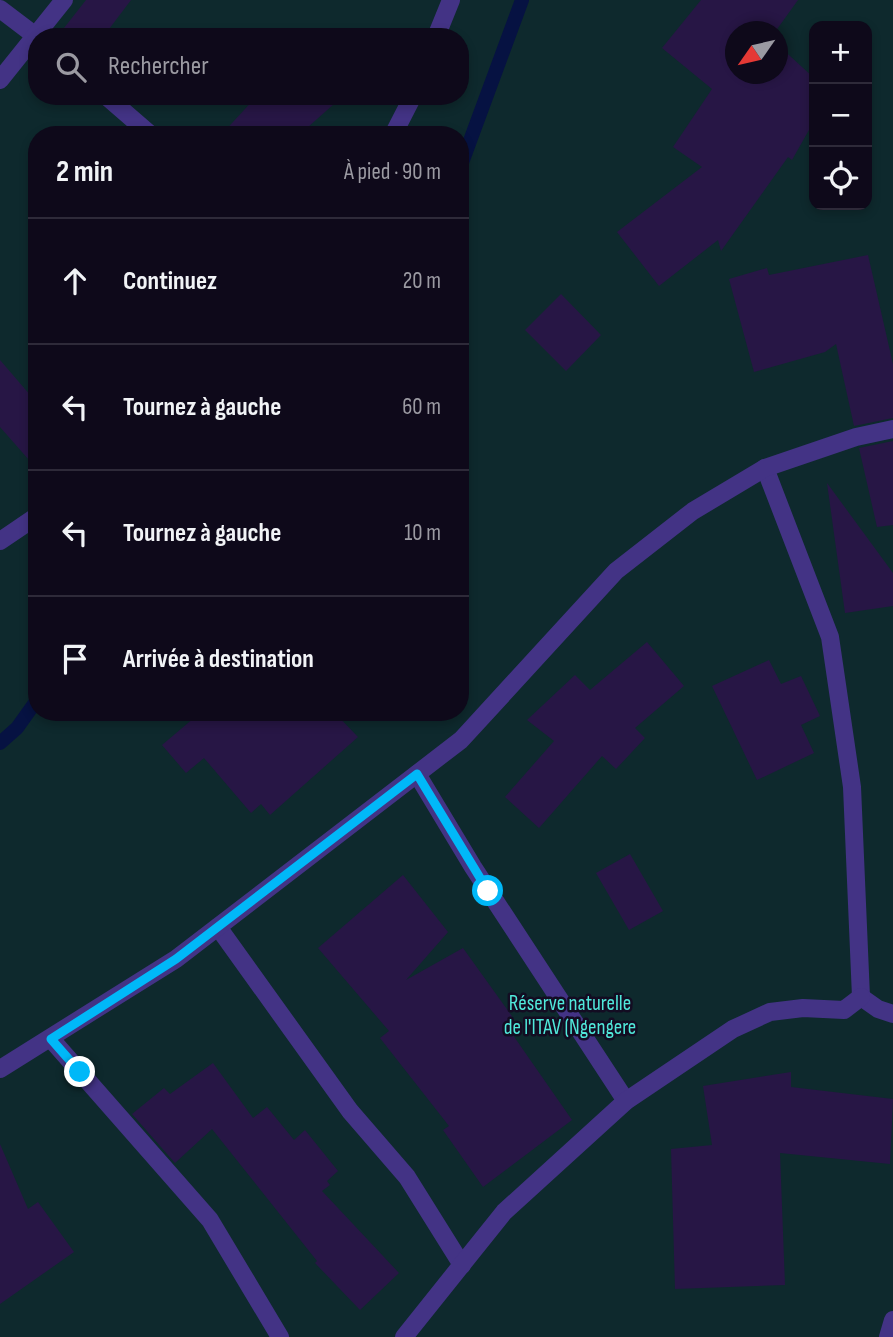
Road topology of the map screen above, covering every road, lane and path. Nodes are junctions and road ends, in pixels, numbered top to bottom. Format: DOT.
graph roads {
  1 [pos="64,0"];
  2 [pos="451,0"];
  3 [pos="0,9"];
  4 [pos="43,28"];
  5 [pos="440,28"];
  6 [pos="28,31"];
  7 [pos="28,47"];
  8 [pos="0,80"];
  9 [pos="116,105"];
  10 [pos="408,105"];
  11 [pos="141,126"];
  12 [pos="398,126"];
  13 [pos="893,429"];
  14 [pos="765,468"];
  15 [pos="28,522"];
  16 [pos="0,541"];
  17 [pos="417,774"];
  18 [pos="218,927"];
  19 [pos="861,997"];
  20 [pos="893,1014"];
  21 [pos="51,1039"];
  22 [pos="0,1069"];
  23 [pos="626,1101"];
  24 [pos="462,1265"];
  25 [pos="893,1320"];
  26 [pos="280,1337"];
  27 [pos="404,1337"];
  28 [pos="888,1337"];
  1 -- 4 [label="street"];
  2 -- 5 [label="street"];
  3 -- 6 [label="street"];
  7 -- 8 [label="street"];
  9 -- 11 [label="street"];
  10 -- 12 [label="street"];
  13 -- 14 [label="street"];
  14 -- 17 [label="street"];
  14 -- 19 [label="street"];
  15 -- 16 [label="street"];
  17 -- 18 [label="street"];
  17 -- 23 [label="street"];
  18 -- 21 [label="street"];
  18 -- 24 [label="street"];
  19 -- 20 [label="street"];
  19 -- 23 [label="street"];
  21 -- 22 [label="street"];
  21 -- 26 [label="street"];
  23 -- 24 [label="street"];
  24 -- 27 [label="street"];
  25 -- 28 [label="street"];
}
